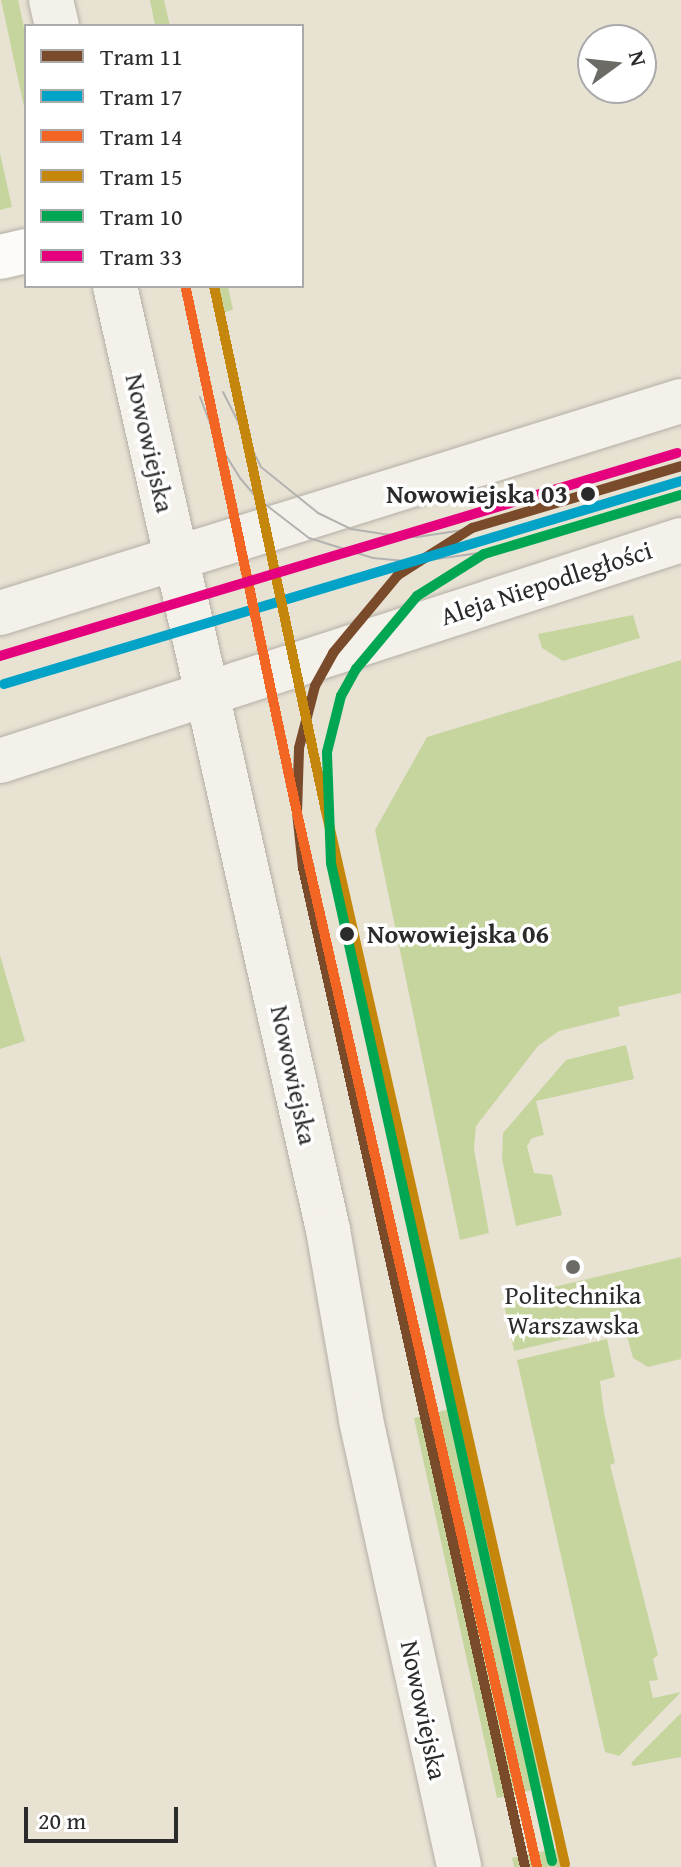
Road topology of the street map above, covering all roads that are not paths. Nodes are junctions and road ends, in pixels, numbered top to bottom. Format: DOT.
graph roads {
  1 [pos="51,0"];
  2 [pos="57,24"];
  3 [pos="24,251"];
  4 [pos="0,257"];
  5 [pos="115,288"];
  6 [pos="681,401"];
  7 [pos="681,540"];
  8 [pos="177,559"];
  9 [pos="0,613"];
  10 [pos="208,692"];
  11 [pos="0,761"];
  12 [pos="459,1867"];
  1 -- 2 [label="street"];
  3 -- 4 [label="street"];
  5 -- 8 [label="street, Nowowiejska"];
  6 -- 8 [label="street"];
  7 -- 10 [label="street, Aleja Niepodległości"];
  8 -- 9 [label="street"];
  8 -- 10 [label="street, Nowowiejska"];
  10 -- 11 [label="street, Aleja Niepodległości"];
  10 -- 12 [label="street, Nowowiejska"];
}
